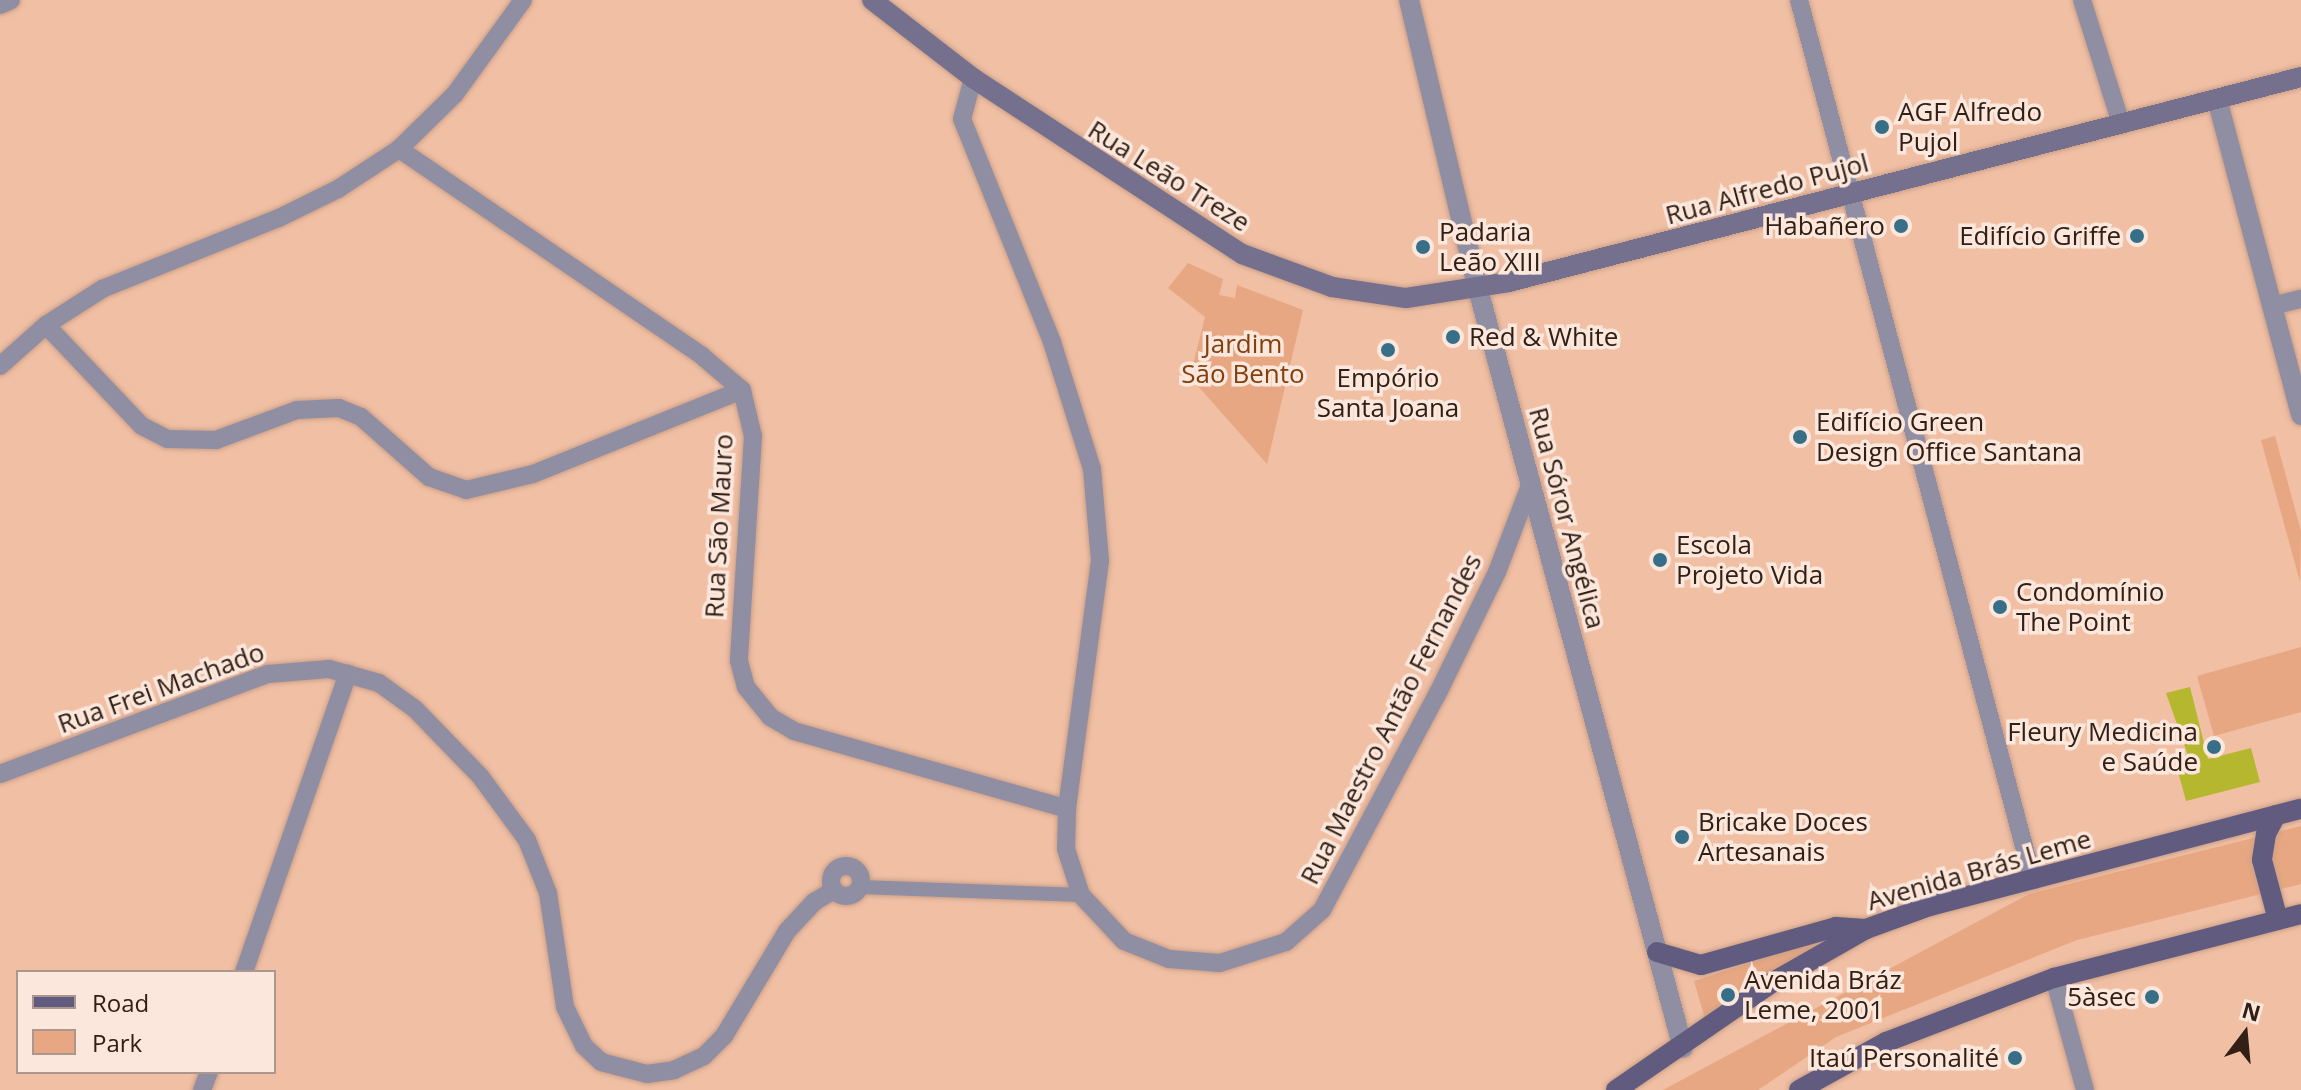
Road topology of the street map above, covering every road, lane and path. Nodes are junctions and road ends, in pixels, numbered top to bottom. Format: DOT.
graph roads {
  1 [pos="11,0"];
  2 [pos="523,0"];
  3 [pos="872,0"];
  4 [pos="1409,0"];
  5 [pos="1799,0"];
  6 [pos="2082,0"];
  7 [pos="0,5"];
  8 [pos="2301,77"];
  9 [pos="973,78"];
  10 [pos="2217,99"];
  11 [pos="2121,124"];
  12 [pos="399,149"];
  13 [pos="1849,194"];
  14 [pos="1478,289"];
  15 [pos="2301,299"];
  16 [pos="2272,306"];
  17 [pos="46,325"];
  18 [pos="0,366"];
  19 [pos="742,390"];
  20 [pos="2301,415"];
  21 [pos="1531,483"];
  22 [pos="348,674"];
  23 [pos="0,774"];
  24 [pos="1067,809"];
  25 [pos="2301,809"];
  26 [pos="2276,815"];
  27 [pos="2033,880"];
  28 [pos="860,887"];
  29 [pos="1081,895"];
  30 [pos="2301,914"];
  31 [pos="2278,920"];
  32 [pos="1866,929"];
  33 [pos="1657,952"];
  34 [pos="245,970"];
  35 [pos="2054,978"];
  36 [pos="1683,1048"];
  37 [pos="1616,1090"];
  38 [pos="1799,1090"];
  39 [pos="2085,1090"];
  1 -- 7 [label="street"];
  2 -- 12 [label="street"];
  3 -- 9 [label="main road, Rua Leão Treze"];
  4 -- 14 [label="street, Rua Sóror Angélica"];
  5 -- 13 [label="street"];
  6 -- 11 [label="street"];
  8 -- 10 [label="main road, Rua Alfredo Pujol"];
  9 -- 14 [label="main road, Rua Leão Treze"];
  9 -- 24 [label="street, Rua Maestro Antão Fernandes"];
  10 -- 11 [label="main road, Rua Alfredo Pujol"];
  10 -- 16 [label="street"];
  11 -- 13 [label="main road, Rua Alfredo Pujol"];
  12 -- 17 [label="street"];
  12 -- 19 [label="street"];
  13 -- 14 [label="main road, Rua Alfredo Pujol"];
  13 -- 27 [label="street"];
  14 -- 21 [label="street, Rua Sóror Angélica"];
  15 -- 16 [label="street"];
  16 -- 20 [label="street"];
  17 -- 18 [label="street"];
  17 -- 19 [label="street"];
  19 -- 24 [label="street, Rua São Mauro"];
  21 -- 29 [label="street, Rua Maestro Antão Fernandes"];
  21 -- 33 [label="street, Rua Sóror Angélica"];
  22 -- 23 [label="street, Rua Frei Machado"];
  22 -- 28 [label="street, Rua Frei Machado"];
  22 -- 34 [label="street"];
  24 -- 29 [label="street, Rua Maestro Antão Fernandes"];
  25 -- 26 [label="main road, Avenida Brás Leme"];
  26 -- 27 [label="main road, Avenida Brás Leme"];
  26 -- 31 [label="main road"];
  27 -- 32 [label="main road, Avenida Brás Leme"];
  28 -- 29 [label="street"];
  30 -- 31 [label="main road"];
  31 -- 35 [label="main road"];
  32 -- 33 [label="main road"];
  32 -- 36 [label="main road, Avenida Brás Leme"];
  33 -- 36 [label="street, Rua Sóror Angélica"];
  35 -- 38 [label="main road"];
  35 -- 39 [label="street"];
  36 -- 37 [label="main road, Avenida Brás Leme"];
}
